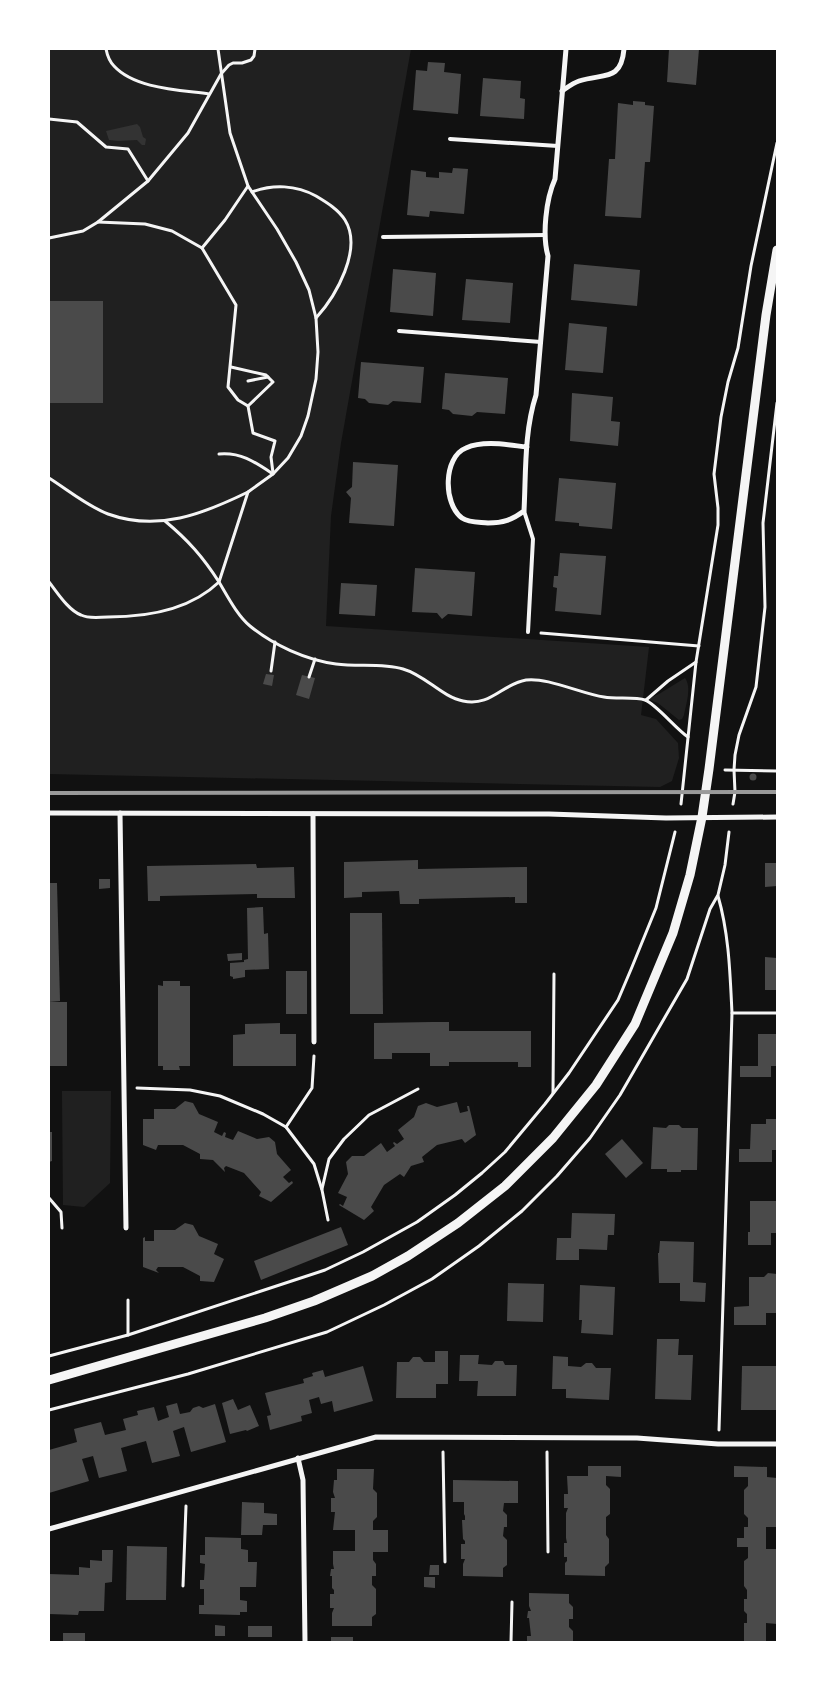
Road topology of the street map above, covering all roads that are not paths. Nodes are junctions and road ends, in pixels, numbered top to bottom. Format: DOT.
graph roads {
  1 [pos="566,49"];
  2 [pos="624,49"];
  3 [pos="562,91"];
  4 [pos="450,139"];
  5 [pos="558,146"];
  6 [pos="545,235"];
  7 [pos="383,237"];
  8 [pos="777,250"];
  9 [pos="399,331"];
  10 [pos="541,342"];
  11 [pos="527,447"];
  12 [pos="524,511"];
  13 [pos="528,632"];
  14 [pos="49,813"];
  15 [pos="120,814"];
  16 [pos="313,814"];
  17 [pos="702,817"];
  18 [pos="777,817"];
  19 [pos="314,1042"];
  20 [pos="126,1228"];
  21 [pos="49,1380"];
  22 [pos="777,1444"];
  23 [pos="298,1458"];
  24 [pos="49,1529"];
  25 [pos="305,1642"];
  1 -- 3 [label="street"];
  2 -- 3 [label="street"];
  3 -- 5 [label="street"];
  4 -- 5 [label="lane"];
  5 -- 6 [label="street"];
  6 -- 7 [label="lane"];
  6 -- 10 [label="street"];
  8 -- 17 [label="street"];
  9 -- 10 [label="lane"];
  10 -- 11 [label="street"];
  11 -- 12 [label="street"];
  11 -- 12 [label="street"];
  12 -- 13 [label="lane"];
  14 -- 15 [label="street"];
  15 -- 16 [label="street"];
  15 -- 20 [label="street"];
  16 -- 17 [label="street"];
  16 -- 19 [label="street"];
  17 -- 18 [label="street"];
  17 -- 21 [label="street"];
  22 -- 23 [label="street"];
  23 -- 24 [label="street"];
  23 -- 25 [label="street"];
}
